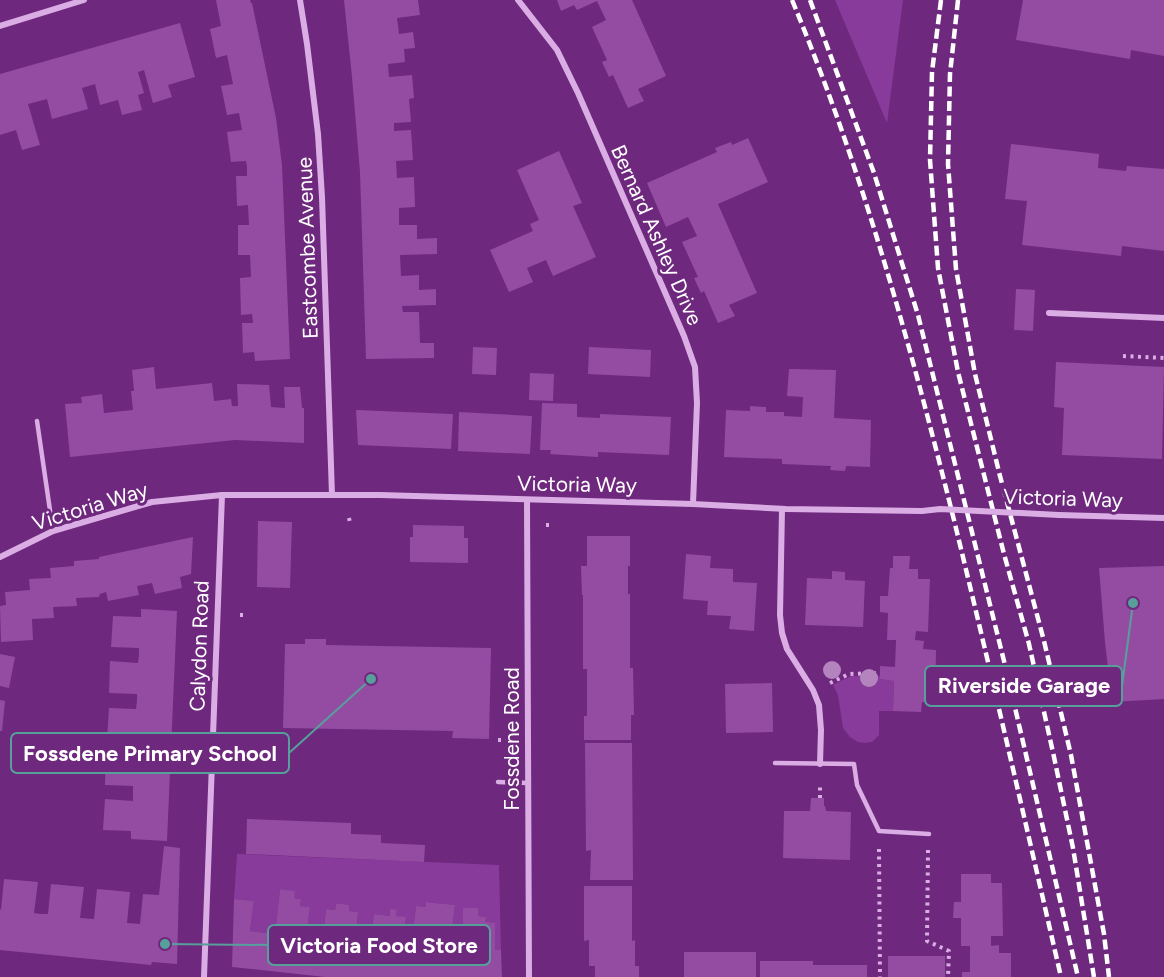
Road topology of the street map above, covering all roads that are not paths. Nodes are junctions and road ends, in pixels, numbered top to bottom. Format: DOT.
graph roads {
  1 [pos="84,0"];
  2 [pos="300,0"];
  3 [pos="518,0"];
  4 [pos="0,26"];
  5 [pos="1049,313"];
  6 [pos="1164,318"];
  7 [pos="37,421"];
  8 [pos="222,495"];
  9 [pos="332,495"];
  10 [pos="527,500"];
  11 [pos="693,504"];
  12 [pos="782,509"];
  13 [pos="1164,518"];
  14 [pos="53,531"];
  15 [pos="0,557"];
  16 [pos="775,763"];
  17 [pos="820,764"];
  18 [pos="498,782"];
  19 [pos="528,783"];
  20 [pos="929,834"];
  21 [pos="204,977"];
  22 [pos="529,977"];
  1 -- 4 [label="street"];
  2 -- 9 [label="street, Eastcombe Avenue"];
  3 -- 11 [label="street, Bernard Ashley Drive"];
  5 -- 6 [label="street"];
  7 -- 14 [label="lane"];
  8 -- 9 [label="street, Victoria Way"];
  8 -- 14 [label="street, Victoria Way"];
  8 -- 21 [label="street, Calydon Road"];
  9 -- 10 [label="street, Victoria Way"];
  10 -- 11 [label="street, Victoria Way"];
  10 -- 19 [label="street, Fossdene Road"];
  11 -- 12 [label="street, Victoria Way"];
  12 -- 13 [label="street, Victoria Way, bridge"];
  12 -- 17 [label="street"];
  14 -- 15 [label="street, Victoria Way"];
  16 -- 17 [label="lane"];
  17 -- 20 [label="lane"];
  18 -- 19 [label="lane"];
  19 -- 22 [label="street, Fossdene Road"];
}
